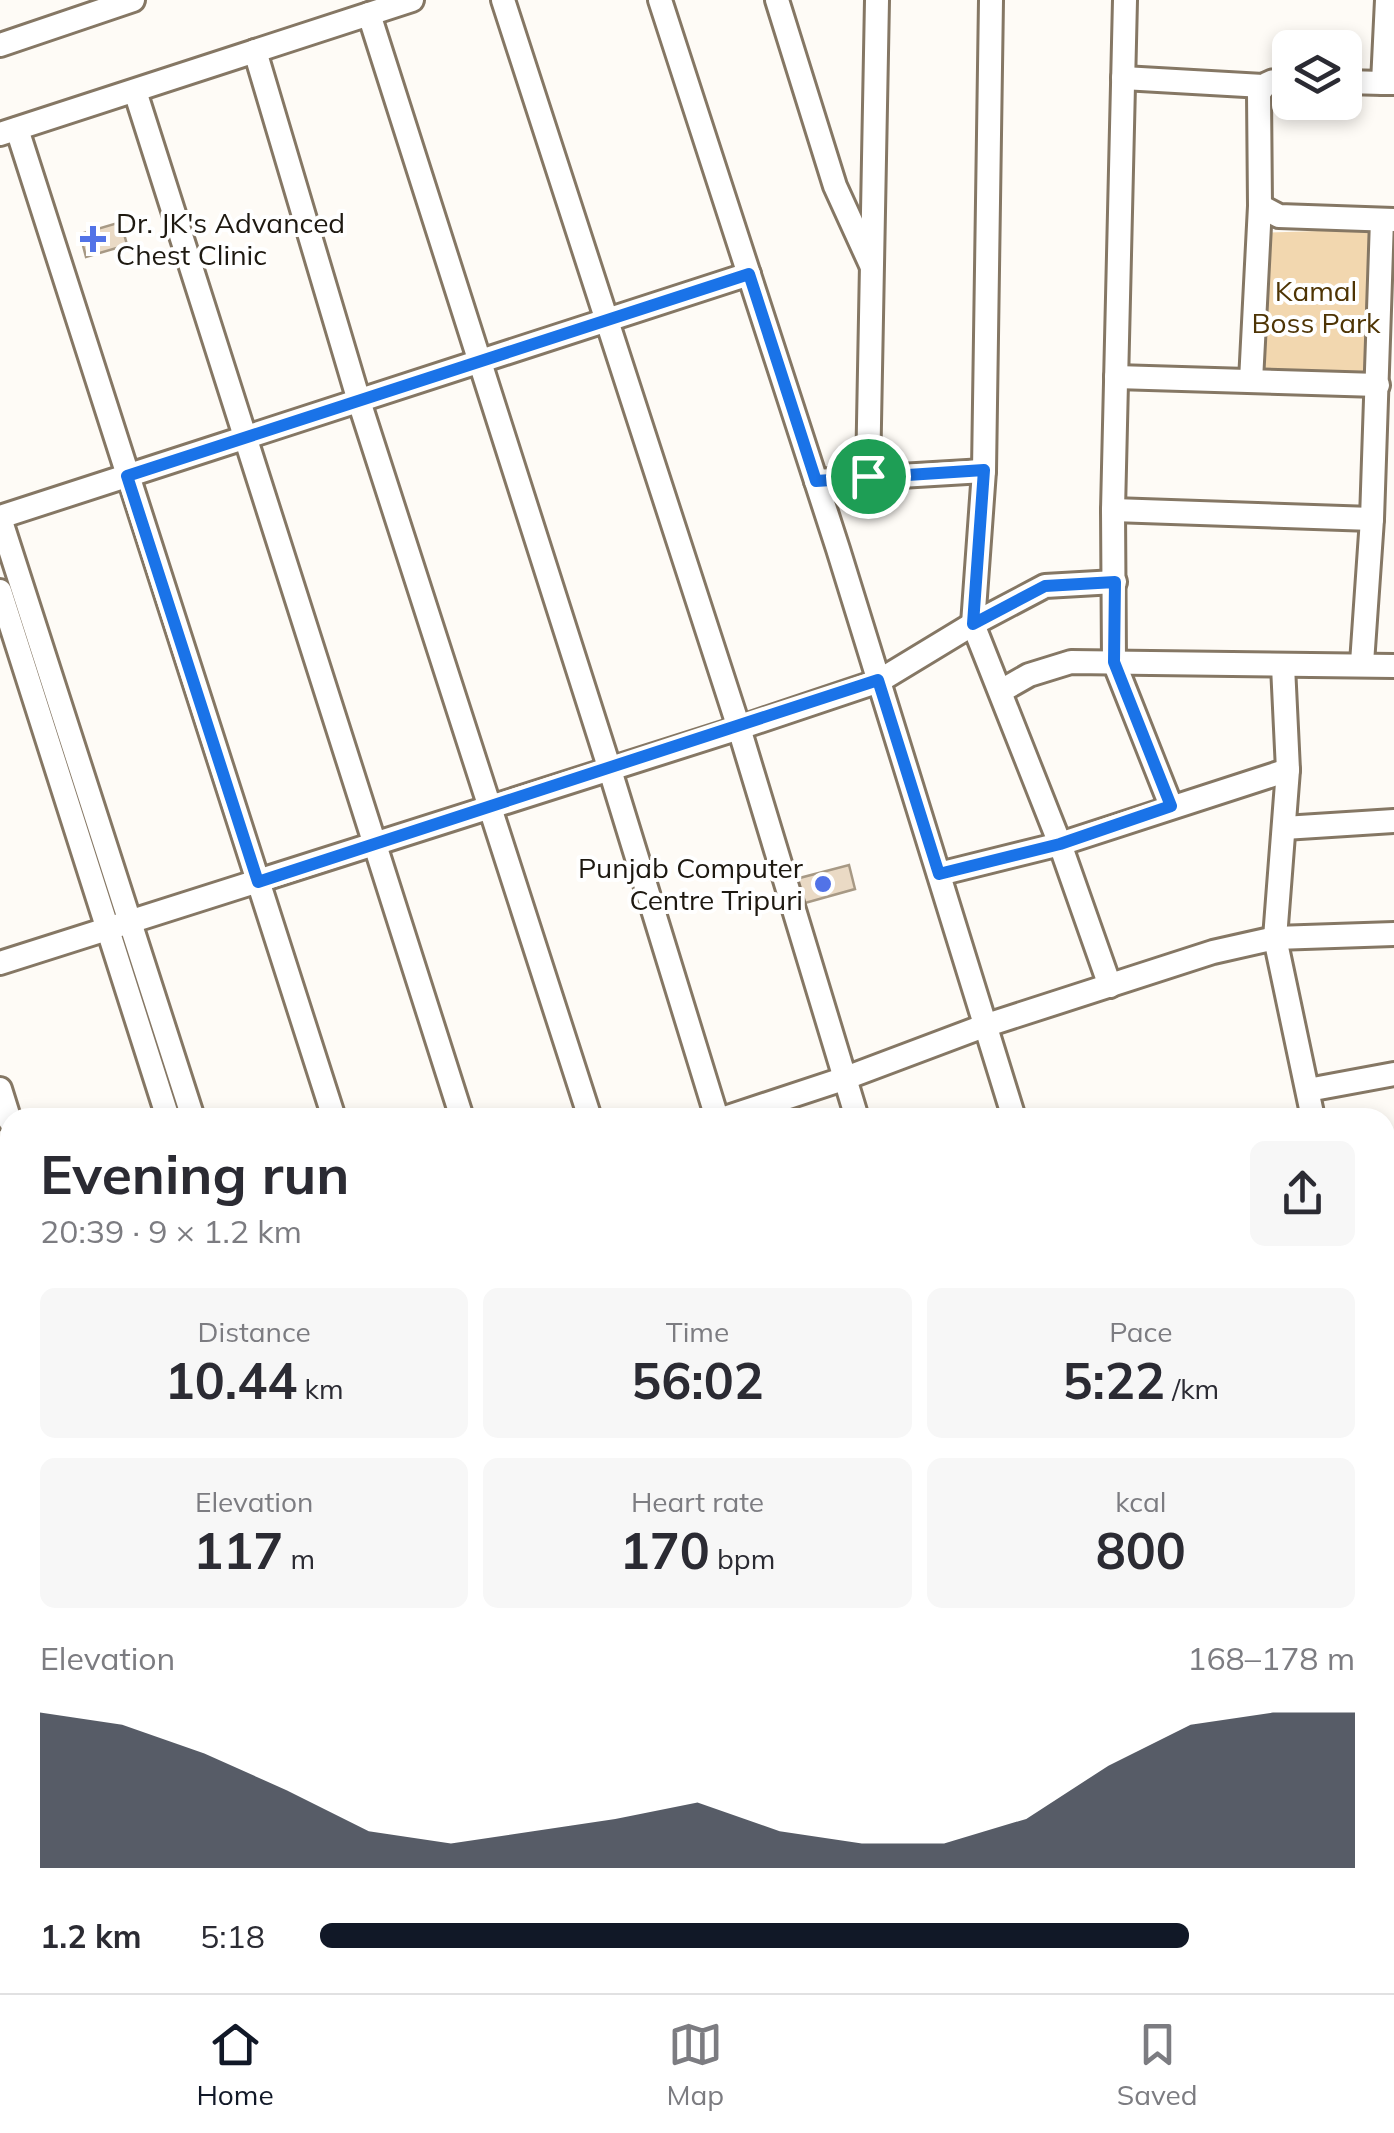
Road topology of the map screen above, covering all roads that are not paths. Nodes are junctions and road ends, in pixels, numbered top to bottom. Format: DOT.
graph roads {
  1 [pos="133,0"];
  2 [pos="412,0"];
  3 [pos="504,0"];
  4 [pos="660,0"];
  5 [pos="777,0"];
  6 [pos="877,0"];
  7 [pos="990,0"];
  8 [pos="1125,0"];
  9 [pos="1387,0"];
  10 [pos="369,14"];
  11 [pos="0,45"];
  12 [pos="255,52"];
  13 [pos="1123,78"];
  14 [pos="1272,82"];
  15 [pos="1362,82"];
  16 [pos="1389,83"];
  17 [pos="1263,86"];
  18 [pos="134,91"];
  19 [pos="9,132"];
  20 [pos="1260,206"];
  21 [pos="1388,220"];
  22 [pos="874,271"];
  23 [pos="749,274"];
  24 [pos="607,321"];
  25 [pos="480,362"];
  26 [pos="1116,377"];
  27 [pos="1251,381"];
  28 [pos="1378,385"];
  29 [pos="359,402"];
  30 [pos="246,438"];
  31 [pos="984,470"];
  32 [pos="127,476"];
  33 [pos="868,476"];
  34 [pos="816,481"];
  35 [pos="1113,510"];
  36 [pos="0,518"];
  37 [pos="1372,520"];
  38 [pos="1115,582"];
  39 [pos="0,592"];
  40 [pos="973,624"];
  41 [pos="1114,662"];
  42 [pos="1362,663"];
  43 [pos="1284,666"];
  44 [pos="1394,666"];
  45 [pos="878,680"];
  46 [pos="1000,691"];
  47 [pos="739,728"];
  48 [pos="610,770"];
  49 [pos="1288,770"];
  50 [pos="1171,806"];
  51 [pos="492,808"];
  52 [pos="1394,821"];
  53 [pos="1284,828"];
  54 [pos="378,844"];
  55 [pos="1060,844"];
  56 [pos="939,874"];
  57 [pos="258,882"];
  58 [pos="120,926"];
  59 [pos="1394,934"];
  60 [pos="1275,938"];
  61 [pos="0,963"];
  62 [pos="1110,986"];
  63 [pos="984,1026"];
  64 [pos="1394,1074"];
  65 [pos="843,1079"];
  66 [pos="1308,1090"];
  67 [pos="166,1108"];
  68 [pos="189,1108"];
  69 [pos="331,1108"];
  70 [pos="459,1108"];
  71 [pos="587,1108"];
  72 [pos="718,1108"];
  73 [pos="752,1108"];
  74 [pos="853,1108"];
  75 [pos="1011,1108"];
  76 [pos="1311,1108"];
  1 -- 11 [label="street"];
  2 -- 10 [label="street"];
  3 -- 24 [label="street"];
  4 -- 23 [label="street"];
  5 -- 22 [label="street"];
  6 -- 22 [label="street"];
  7 -- 31 [label="street"];
  8 -- 13 [label="street"];
  9 -- 16 [label="street"];
  10 -- 12 [label="street"];
  10 -- 25 [label="street"];
  12 -- 18 [label="street"];
  12 -- 29 [label="street"];
  13 -- 17 [label="street"];
  13 -- 26 [label="street"];
  14 -- 17 [label="street"];
  15 -- 16 [label="street"];
  17 -- 20 [label="street"];
  18 -- 19 [label="street"];
  18 -- 30 [label="street"];
  19 -- 32 [label="street"];
  20 -- 21 [label="street"];
  20 -- 27 [label="street"];
  21 -- 28 [label="street"];
  22 -- 33 [label="street"];
  23 -- 24 [label="street"];
  23 -- 34 [label="street"];
  24 -- 25 [label="street"];
  24 -- 47 [label="street"];
  25 -- 29 [label="street"];
  25 -- 48 [label="street"];
  26 -- 27 [label="street"];
  26 -- 35 [label="street"];
  27 -- 28 [label="street"];
  28 -- 37 [label="street"];
  29 -- 30 [label="street"];
  29 -- 51 [label="street"];
  30 -- 32 [label="street"];
  30 -- 54 [label="street"];
  31 -- 33 [label="street"];
  31 -- 40 [label="street"];
  32 -- 36 [label="street"];
  32 -- 57 [label="street"];
  33 -- 34 [label="street"];
  34 -- 45 [label="street"];
  35 -- 37 [label="street"];
  35 -- 38 [label="street"];
  36 -- 58 [label="street"];
  37 -- 42 [label="street"];
  38 -- 40 [label="street"];
  38 -- 41 [label="street"];
  39 -- 58 [label="street"];
  40 -- 45 [label="street"];
  40 -- 46 [label="street"];
  41 -- 43 [label="street"];
  41 -- 46 [label="street"];
  41 -- 50 [label="street"];
  42 -- 43 [label="street"];
  42 -- 44 [label="street"];
  43 -- 49 [label="street"];
  45 -- 47 [label="street"];
  45 -- 56 [label="street"];
  46 -- 55 [label="street"];
  47 -- 48 [label="street"];
  47 -- 65 [label="street"];
  48 -- 51 [label="street"];
  48 -- 72 [label="street"];
  49 -- 50 [label="street"];
  49 -- 53 [label="street"];
  50 -- 55 [label="street"];
  51 -- 54 [label="street"];
  51 -- 71 [label="street"];
  52 -- 53 [label="street"];
  53 -- 60 [label="street"];
  54 -- 57 [label="street"];
  54 -- 70 [label="street"];
  55 -- 56 [label="street"];
  55 -- 62 [label="street"];
  56 -- 63 [label="street"];
  57 -- 58 [label="street"];
  57 -- 69 [label="street"];
  58 -- 61 [label="street"];
  58 -- 67 [label="street"];
  58 -- 68 [label="street"];
  59 -- 60 [label="street"];
  60 -- 62 [label="street"];
  60 -- 66 [label="street"];
  62 -- 63 [label="street"];
  63 -- 65 [label="street"];
  63 -- 75 [label="street"];
  64 -- 66 [label="street"];
  65 -- 73 [label="street"];
  65 -- 74 [label="street"];
  66 -- 76 [label="street"];
}
